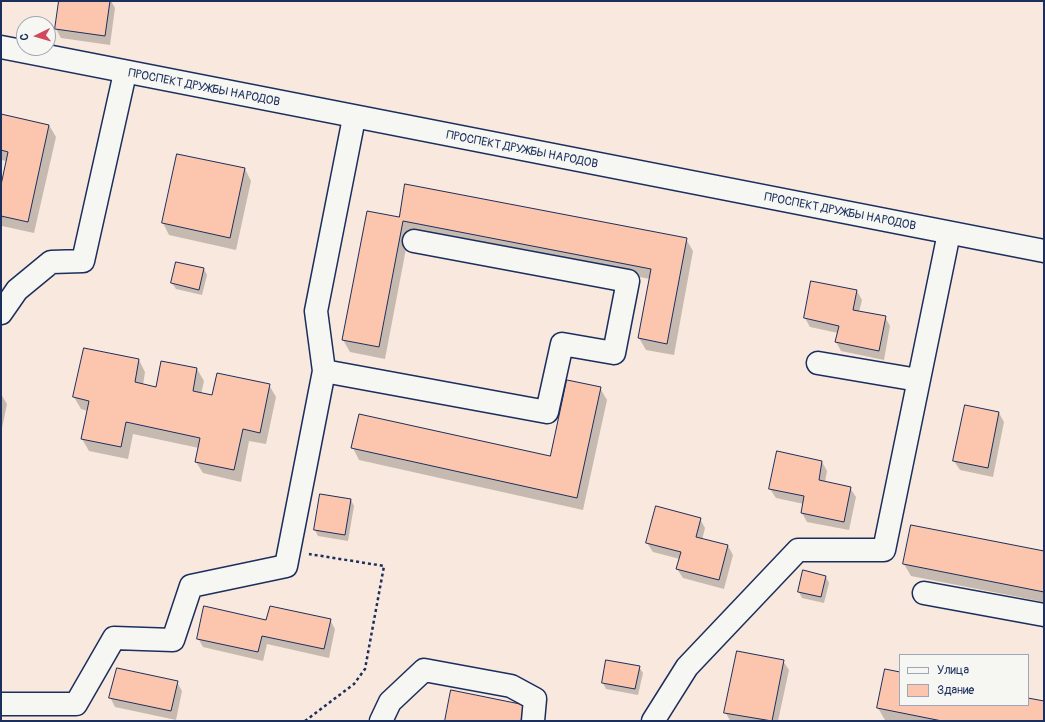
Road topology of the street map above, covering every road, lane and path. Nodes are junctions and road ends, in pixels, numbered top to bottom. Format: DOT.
graph roads {
  1 [pos="1,47"];
  2 [pos="125,73"];
  3 [pos="354,118"];
  4 [pos="949,233"];
  5 [pos="414,241"];
  6 [pos="1044,251"];
  7 [pos="1,313"];
  8 [pos="818,363"];
  9 [pos="324,371"];
  10 [pos="918,380"];
  11 [pos="289,551"];
  12 [pos="924,593"];
  13 [pos="1044,615"];
  14 [pos="1,704"];
  15 [pos="305,721"];
  16 [pos="381,721"];
  17 [pos="532,721"];
  18 [pos="653,721"];
  1 -- 2 [label="main road, ПРОСПЕКТ ДРУЖБЫ НАРОДОВ"];
  2 -- 3 [label="main road, ПРОСПЕКТ ДРУЖБЫ НАРОДОВ"];
  2 -- 7 [label="main road"];
  3 -- 4 [label="main road, ПРОСПЕКТ ДРУЖБЫ НАРОДОВ"];
  3 -- 9 [label="main road"];
  4 -- 6 [label="main road, ПРОСПЕКТ ДРУЖБЫ НАРОДОВ"];
  4 -- 10 [label="main road"];
  5 -- 9 [label="main road"];
  8 -- 10 [label="main road"];
  9 -- 11 [label="main road"];
  10 -- 18 [label="main road"];
  11 -- 14 [label="main road"];
  11 -- 15 [label="path"];
  12 -- 13 [label="main road"];
  16 -- 17 [label="main road"];
}
